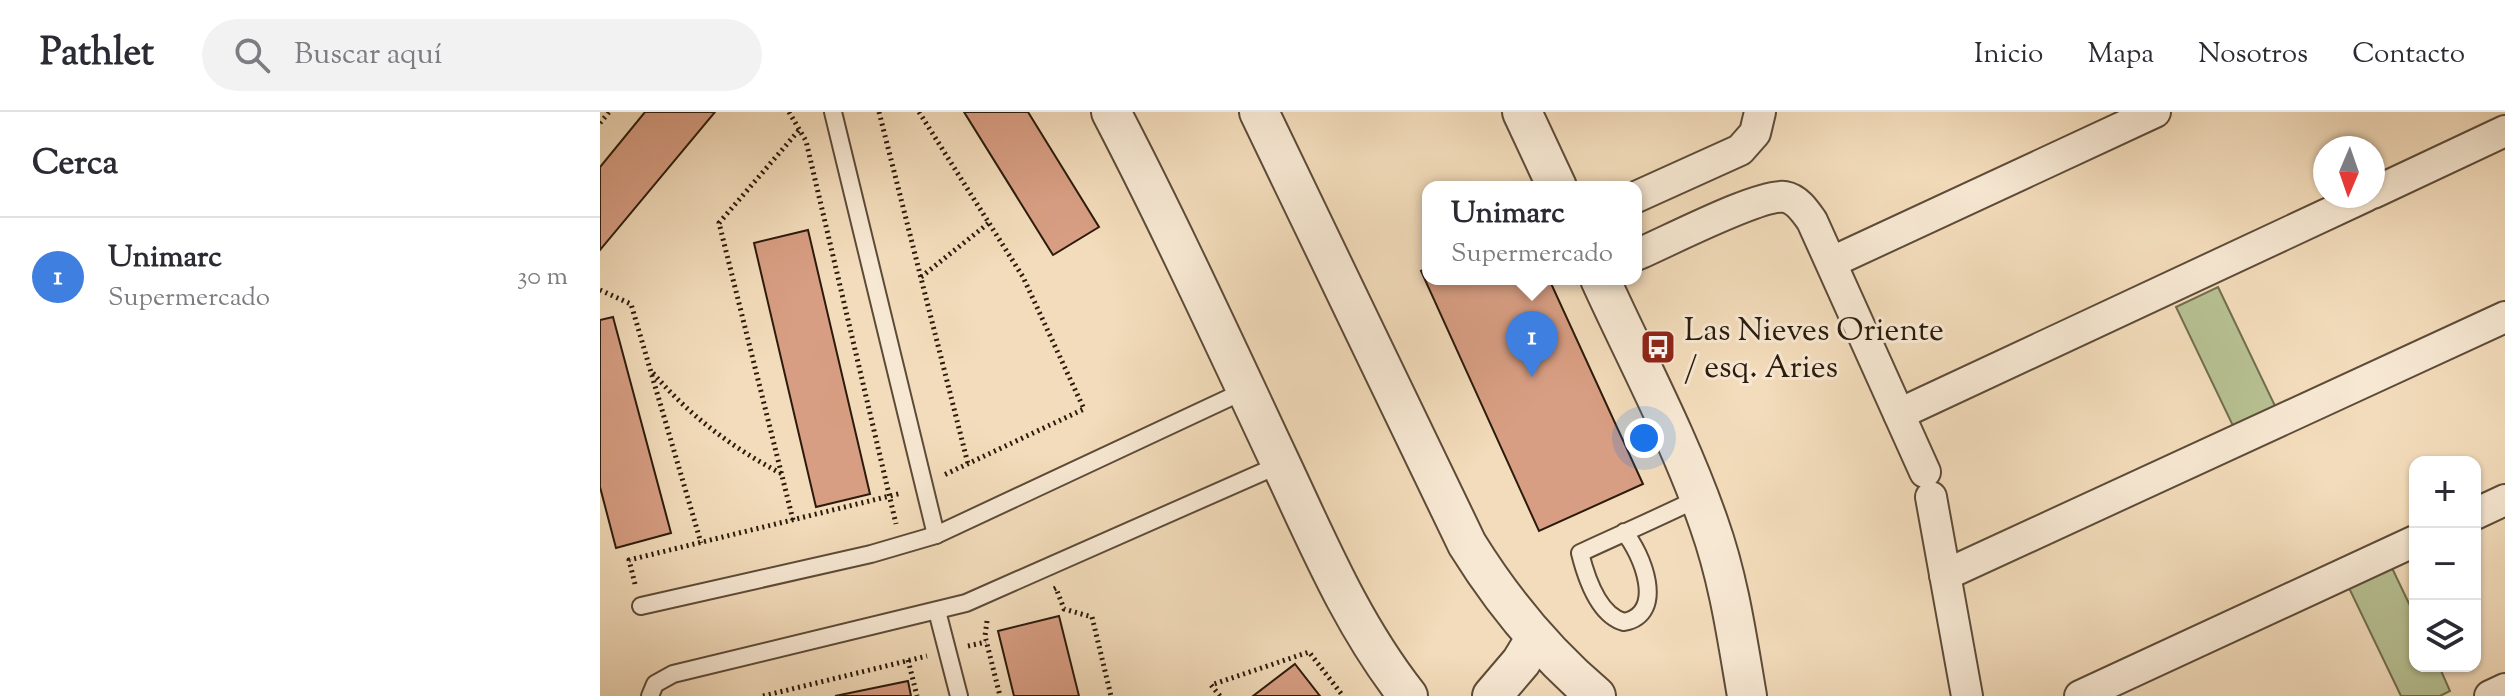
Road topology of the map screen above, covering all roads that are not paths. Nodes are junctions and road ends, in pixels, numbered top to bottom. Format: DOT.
graph roads {
  1 [pos="833,112"];
  2 [pos="1111,112"];
  3 [pos="1259,112"];
  4 [pos="1522,112"];
  5 [pos="1761,112"];
  6 [pos="2155,112"];
  7 [pos="2505,131"];
  8 [pos="1554,181"];
  9 [pos="2385,187"];
  10 [pos="1642,194"];
  11 [pos="2340,208"];
  12 [pos="1642,252"];
  13 [pos="1832,262"];
  14 [pos="1603,285"];
  15 [pos="2505,317"];
  16 [pos="1246,390"];
  17 [pos="1899,414"];
  18 [pos="1281,464"];
  19 [pos="1699,498"];
  20 [pos="2505,500"];
  21 [pos="2481,511"];
  22 [pos="1624,532"];
  23 [pos="936,535"];
  24 [pos="2409,544"];
  25 [pos="1945,575"];
  26 [pos="641,606"];
  27 [pos="937,611"];
  28 [pos="1535,639"];
  29 [pos="2505,689"];
  30 [pos="650,696"];
  31 [pos="959,696"];
  32 [pos="1408,696"];
  33 [pos="1492,696"];
  34 [pos="1596,696"];
  35 [pos="1746,696"];
  36 [pos="1967,696"];
  37 [pos="2080,696"];
  38 [pos="2490,696"];
  1 -- 23 [label="lane"];
  2 -- 16 [label="street"];
  3 -- 28 [label="street"];
  4 -- 8 [label="street"];
  5 -- 10 [label="street"];
  6 -- 13 [label="street"];
  7 -- 9 [label="street"];
  11 -- 17 [label="street"];
  12 -- 13 [label="street"];
  13 -- 17 [label="street"];
  14 -- 19 [label="street"];
  15 -- 25 [label="street"];
  16 -- 18 [label="street"];
  16 -- 23 [label="lane"];
  17 -- 25 [label="street"];
  18 -- 27 [label="lane"];
  18 -- 32 [label="street"];
  19 -- 22 [label="lane"];
  19 -- 35 [label="street"];
  20 -- 21 [label="street"];
  22 -- 22 [label="lane"];
  23 -- 26 [label="lane"];
  24 -- 37 [label="street"];
  25 -- 36 [label="street"];
  27 -- 30 [label="lane"];
  27 -- 31 [label="lane"];
  28 -- 33 [label="street"];
  28 -- 34 [label="street"];
  29 -- 38 [label="street"];
}
